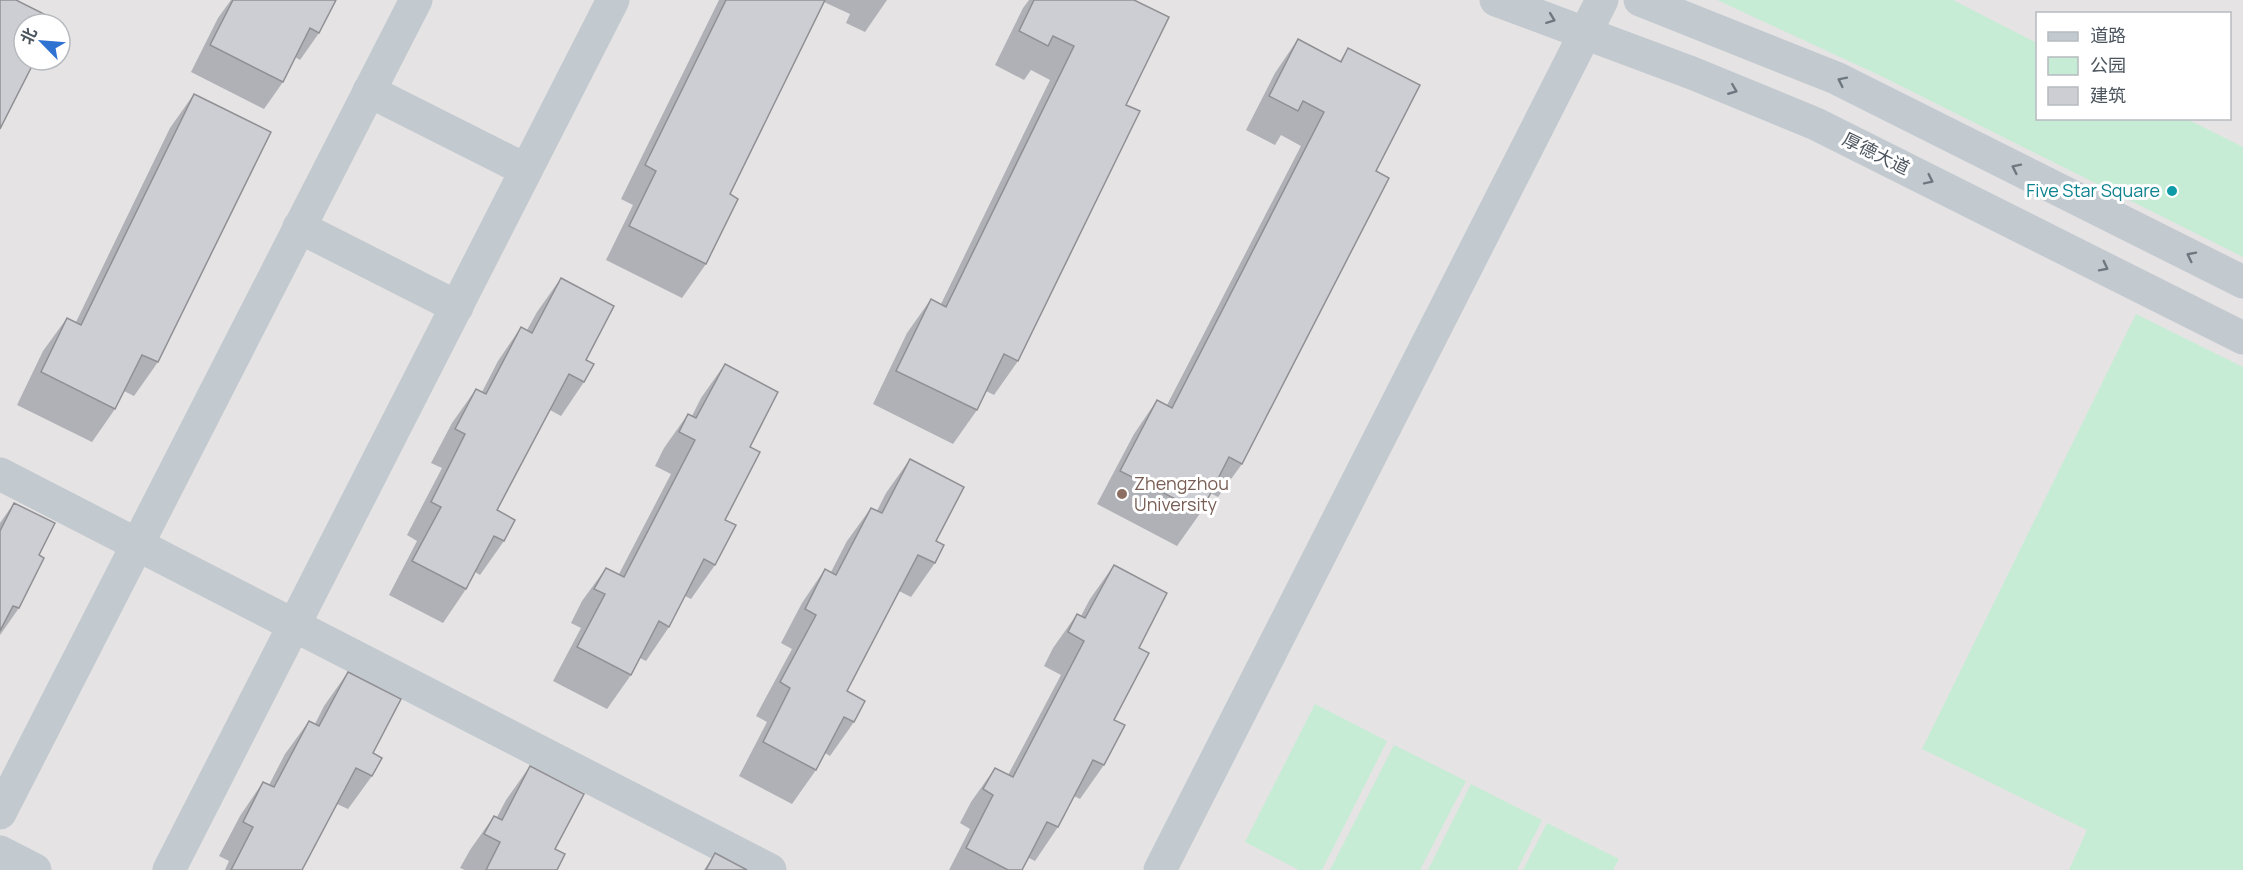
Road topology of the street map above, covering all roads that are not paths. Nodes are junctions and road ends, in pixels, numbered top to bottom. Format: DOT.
graph roads {
  1 [pos="416,0"];
  2 [pos="613,0"];
  3 [pos="1496,0"];
  4 [pos="1602,0"];
  5 [pos="1640,0"];
  6 [pos="1586,32"];
  7 [pos="369,91"];
  8 [pos="526,170"];
  9 [pos="300,227"];
  10 [pos="2243,282"];
  11 [pos="457,307"];
  12 [pos="2243,338"];
  13 [pos="0,474"];
  14 [pos="137,545"];
  15 [pos="294,625"];
  16 [pos="0,813"];
  17 [pos="0,852"];
  18 [pos="35,870"];
  19 [pos="169,870"];
  20 [pos="770,870"];
  21 [pos="1160,870"];
  1 -- 7 [label="lane"];
  2 -- 8 [label="lane"];
  3 -- 6 [label="lane, 厚德大道, one-way"];
  4 -- 6 [label="lane"];
  10 -- 5 [label="lane, one-way"];
  6 -- 12 [label="lane, 厚德大道, one-way"];
  6 -- 21 [label="lane"];
  7 -- 8 [label="lane"];
  7 -- 9 [label="lane"];
  8 -- 11 [label="lane"];
  9 -- 11 [label="lane"];
  9 -- 14 [label="lane"];
  11 -- 15 [label="lane"];
  13 -- 14 [label="lane"];
  14 -- 15 [label="lane"];
  14 -- 16 [label="lane"];
  15 -- 19 [label="lane"];
  15 -- 20 [label="lane"];
  17 -- 18 [label="lane"];
}
